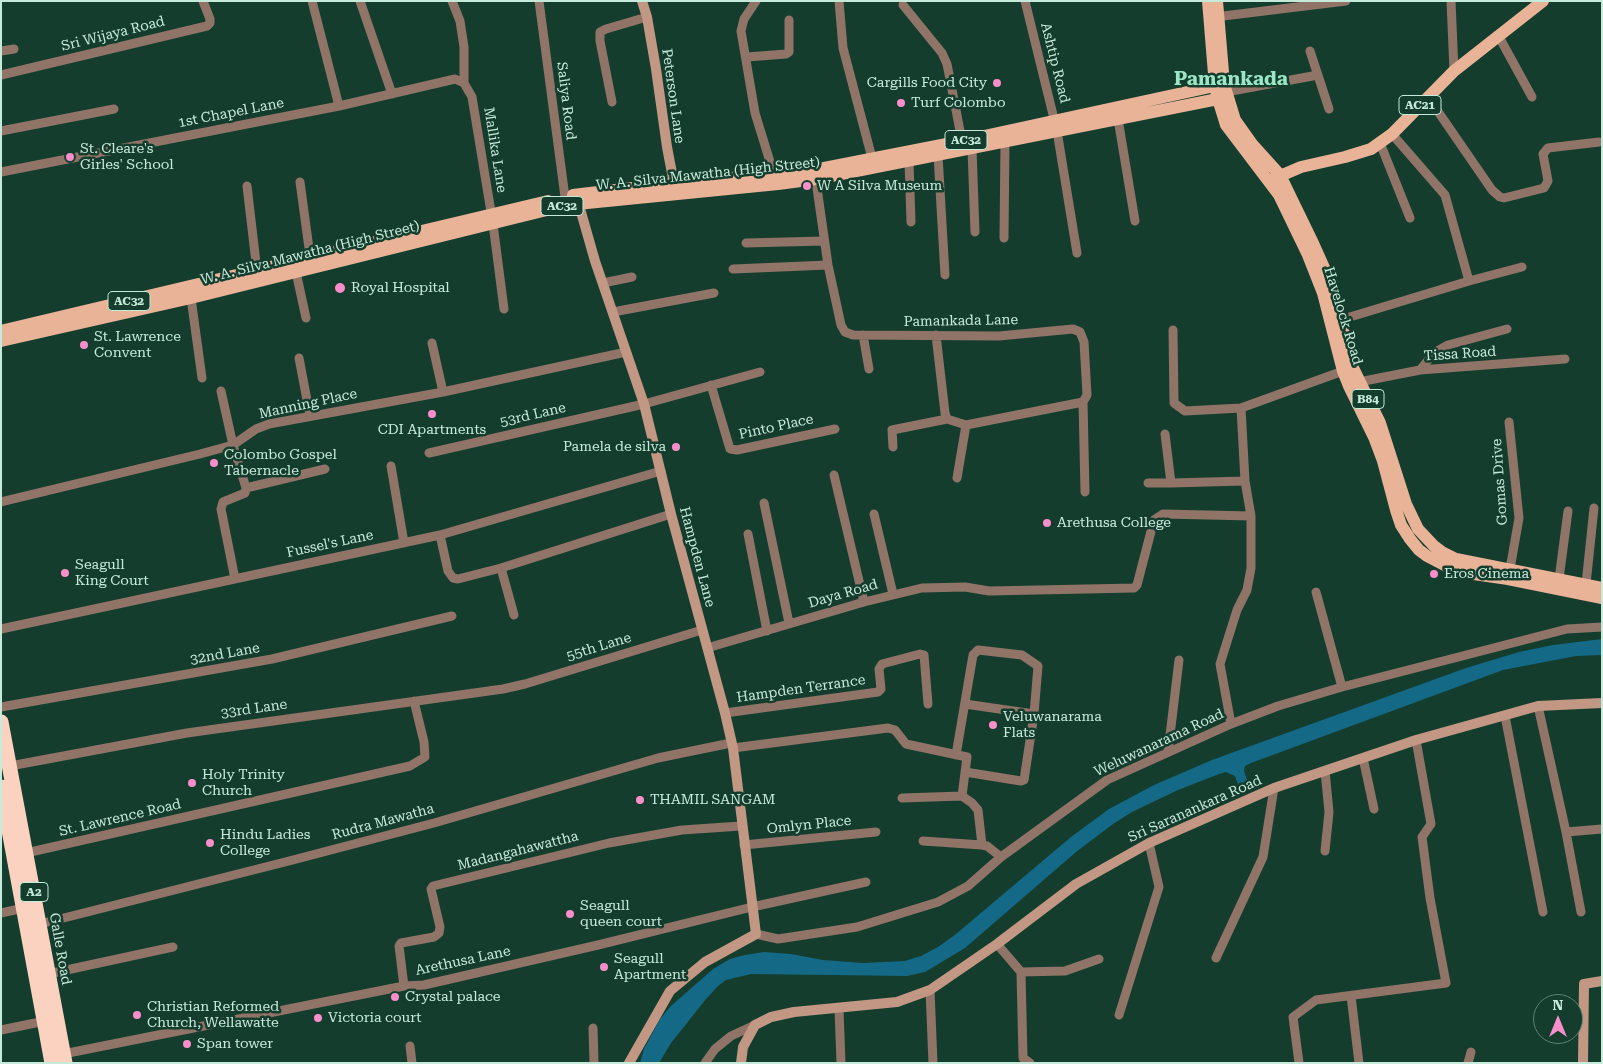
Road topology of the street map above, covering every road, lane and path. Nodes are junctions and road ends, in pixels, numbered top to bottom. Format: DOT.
graph roads {
  1 [pos="312,1"];
  2 [pos="360,1"];
  3 [pos="452,1"];
  4 [pos="540,1"];
  5 [pos="642,1"];
  6 [pos="756,1"];
  7 [pos="839,1"];
  8 [pos="1025,1"];
  9 [pos="1208,1"];
  10 [pos="1216,1"];
  11 [pos="1346,1"];
  12 [pos="1451,1"];
  13 [pos="1543,1"];
  14 [pos="204,2"];
  15 [pos="903,5"];
  16 [pos="647,17"];
  17 [pos="1213,17"];
  18 [pos="788,20"];
  19 [pos="1498,35"];
  20 [pos="14,49"];
  21 [pos="1,50"];
  22 [pos="1310,51"];
  23 [pos="747,57"];
  24 [pos="1454,71"];
  25 [pos="1,75"];
  26 [pos="1318,75"];
  27 [pos="464,83"];
  28 [pos="1222,92"];
  29 [pos="392,94"];
  30 [pos="1532,96"];
  31 [pos="1428,98"];
  32 [pos="612,102"];
  33 [pos="339,106"];
  34 [pos="114,109"];
  35 [pos="1329,109"];
  36 [pos="1118,119"];
  37 [pos="1056,126"];
  38 [pos="1,131"];
  39 [pos="1392,134"];
  40 [pos="1005,142"];
  41 [pos="1599,142"];
  42 [pos="1380,143"];
  43 [pos="967,145"];
  44 [pos="938,155"];
  45 [pos="872,158"];
  46 [pos="909,161"];
  47 [pos="1,172"];
  48 [pos="815,175"];
  49 [pos="1275,178"];
  50 [pos="776,179"];
  51 [pos="300,182"];
  52 [pos="247,186"];
  53 [pos="675,189"];
  54 [pos="572,200"];
  55 [pos="1410,218"];
  56 [pos="492,219"];
  57 [pos="1135,221"];
  58 [pos="910,222"];
  59 [pos="975,232"];
  60 [pos="1004,238"];
  61 [pos="824,241"];
  62 [pos="746,243"];
  63 [pos="1077,253"];
  64 [pos="311,263"];
  65 [pos="828,265"];
  66 [pos="1522,267"];
  67 [pos="732,269"];
  68 [pos="257,271"];
  69 [pos="296,272"];
  70 [pos="945,275"];
  71 [pos="632,277"];
  72 [pos="1469,280"];
  73 [pos="603,283"];
  74 [pos="714,293"];
  75 [pos="191,298"];
  76 [pos="504,310"];
  77 [pos="613,312"];
  78 [pos="306,318"];
  79 [pos="1340,320"];
  80 [pos="1507,329"];
  81 [pos="1173,330"];
  82 [pos="1,331"];
  83 [pos="863,335"];
  84 [pos="936,335"];
  85 [pos="1,341"];
  86 [pos="432,343"];
  87 [pos="626,352"];
  88 [pos="299,358"];
  89 [pos="1566,359"];
  90 [pos="869,369"];
  91 [pos="1420,370"];
  92 [pos="1343,371"];
  93 [pos="760,372"];
  94 [pos="202,378"];
  95 [pos="1359,382"];
  96 [pos="711,385"];
  97 [pos="221,391"];
  98 [pos="443,392"];
  99 [pos="1083,402"];
  100 [pos="644,404"];
  101 [pos="1241,408"];
  102 [pos="310,416"];
  103 [pos="947,419"];
  104 [pos="1509,422"];
  105 [pos="966,425"];
  106 [pos="835,429"];
  107 [pos="1165,434"];
  108 [pos="233,445"];
  109 [pos="893,448"];
  110 [pos="429,453"];
  111 [pos="391,466"];
  112 [pos="325,469"];
  113 [pos="661,471"];
  114 [pos="834,476"];
  115 [pos="957,478"];
  116 [pos="1245,481"];
  117 [pos="1148,483"];
  118 [pos="1171,483"];
  119 [pos="246,488"];
  120 [pos="1085,492"];
  121 [pos="1,502"];
  122 [pos="764,503"];
  123 [pos="1594,508"];
  124 [pos="1568,511"];
  125 [pos="671,514"];
  126 [pos="874,514"];
  127 [pos="1251,516"];
  128 [pos="748,534"];
  129 [pos="440,535"];
  130 [pos="404,542"];
  131 [pos="501,568"];
  132 [pos="1510,569"];
  133 [pos="235,579"];
  134 [pos="1559,579"];
  135 [pos="1586,584"];
  136 [pos="1602,588"];
  137 [pos="1316,592"];
  138 [pos="893,594"];
  139 [pos="1602,598"];
  140 [pos="864,602"];
  141 [pos="514,615"];
  142 [pos="452,616"];
  143 [pos="788,624"];
  144 [pos="1602,627"];
  145 [pos="1,630"];
  146 [pos="702,630"];
  147 [pos="767,631"];
  148 [pos="707,648"];
  149 [pos="1180,660"];
  150 [pos="1342,687"];
  151 [pos="503,689"];
  152 [pos="414,701"];
  153 [pos="1602,703"];
  154 [pos="928,704"];
  155 [pos="965,704"];
  156 [pos="1538,706"];
  157 [pos="1,707"];
  158 [pos="725,713"];
  159 [pos="1034,714"];
  160 [pos="1505,716"];
  161 [pos="1,722"];
  162 [pos="1231,724"];
  163 [pos="1416,740"];
  164 [pos="732,745"];
  165 [pos="1168,752"];
  166 [pos="956,755"];
  167 [pos="1363,758"];
  168 [pos="10,766"];
  169 [pos="1325,771"];
  170 [pos="965,772"];
  171 [pos="1,787"];
  172 [pos="1274,788"];
  173 [pos="962,796"];
  174 [pos="902,798"];
  175 [pos="1374,809"];
  176 [pos="4,818"];
  177 [pos="741,826"];
  178 [pos="1602,829"];
  179 [pos="876,832"];
  180 [pos="1566,832"];
  181 [pos="923,841"];
  182 [pos="1149,842"];
  183 [pos="744,845"];
  184 [pos="982,845"];
  185 [pos="1325,851"];
  186 [pos="26,853"];
  187 [pos="1001,857"];
  188 [pos="866,882"];
  189 [pos="752,907"];
  190 [pos="24,908"];
  191 [pos="1543,912"];
  192 [pos="1581,912"];
  193 [pos="1,913"];
  194 [pos="40,924"];
  195 [pos="756,934"];
  196 [pos="997,944"];
  197 [pos="173,947"];
  198 [pos="1216,958"];
  199 [pos="1099,959"];
  200 [pos="1021,972"];
  201 [pos="48,974"];
  202 [pos="1602,981"];
  203 [pos="404,986"];
  204 [pos="930,990"];
  205 [pos="1351,996"];
  206 [pos="839,1009"];
  207 [pos="1119,1015"];
  208 [pos="45,1021"];
  209 [pos="754,1025"];
  210 [pos="592,1028"];
  211 [pos="1,1030"];
  212 [pos="410,1046"];
  213 [pos="1471,1052"];
  214 [pos="60,1060"];
  215 [pos="412,1063"];
  216 [pos="594,1063"];
  217 [pos="630,1063"];
  218 [pos="705,1063"];
  219 [pos="741,1063"];
  220 [pos="841,1063"];
  221 [pos="933,1063"];
  222 [pos="1030,1063"];
  223 [pos="1299,1063"];
  224 [pos="1359,1063"];
  225 [pos="1468,1063"];
  226 [pos="1584,1063"];
  1 -- 33 [label="street"];
  2 -- 29 [label="street"];
  3 -- 27 [label="street"];
  4 -- 54 [label="street, Saliya Road"];
  5 -- 16 [label="street, Peterson Lane"];
  6 -- 23 [label="street"];
  7 -- 45 [label="street"];
  8 -- 37 [label="street, Ashtip Road"];
  9 -- 17 [label="main road, Havelock Road / B84"];
  10 -- 17 [label="main road, Havelock Road / B84"];
  11 -- 17 [label="street"];
  12 -- 24 [label="street"];
  13 -- 19 [label="main road, AC21"];
  14 -- 25 [label="street, Sri Wijaya Road"];
  15 -- 43 [label="street"];
  16 -- 32 [label="street"];
  16 -- 53 [label="street, Peterson Lane"];
  17 -- 28 [label="main road, Havelock Road / B84"];
  18 -- 23 [label="street"];
  19 -- 24 [label="main road, AC21"];
  19 -- 30 [label="street"];
  20 -- 21 [label="street"];
  22 -- 26 [label="street"];
  23 -- 50 [label="street"];
  24 -- 31 [label="main road, AC21"];
  26 -- 28 [label="street"];
  26 -- 35 [label="street"];
  27 -- 29 [label="street, 1st Chapel Lane"];
  27 -- 56 [label="street, Mallika Lane"];
  28 -- 36 [label="main road, W. A. Silva Mawatha (High Street) / AC32"];
  28 -- 37 [label="main road, W. A. Silva Mawatha (High Street) / AC32"];
  28 -- 49 [label="main road, Havelock Road / B84"];
  29 -- 33 [label="street, 1st Chapel Lane"];
  31 -- 39 [label="main road, AC21"];
  31 -- 41 [label="street"];
  33 -- 47 [label="street, 1st Chapel Lane"];
  34 -- 38 [label="street"];
  36 -- 37 [label="main road, W. A. Silva Mawatha (High Street) / AC32"];
  36 -- 57 [label="street"];
  37 -- 40 [label="main road, W. A. Silva Mawatha (High Street) / AC32"];
  37 -- 43 [label="main road, W. A. Silva Mawatha (High Street) / AC32"];
  37 -- 63 [label="street, Ashtip Road"];
  39 -- 42 [label="main road, AC21"];
  39 -- 72 [label="street"];
  40 -- 43 [label="main road, W. A. Silva Mawatha (High Street) / AC32"];
  40 -- 60 [label="street"];
  42 -- 49 [label="main road, AC21"];
  42 -- 55 [label="street"];
  43 -- 44 [label="main road, W. A. Silva Mawatha (High Street) / AC32"];
  43 -- 45 [label="main road, W. A. Silva Mawatha (High Street) / AC32"];
  43 -- 59 [label="street"];
  44 -- 46 [label="main road, W. A. Silva Mawatha (High Street) / AC32"];
  44 -- 70 [label="street"];
  45 -- 48 [label="main road, W. A. Silva Mawatha (High Street) / AC32"];
  46 -- 48 [label="main road, W. A. Silva Mawatha (High Street) / AC32"];
  46 -- 58 [label="street"];
  48 -- 50 [label="main road, W. A. Silva Mawatha (High Street) / AC32"];
  48 -- 61 [label="street, Pamankada Lane"];
  49 -- 79 [label="main road, Havelock Road / B84"];
  49 -- 92 [label="main road, Havelock Road / B84"];
  50 -- 53 [label="main road, W. A. Silva Mawatha (High Street) / AC32"];
  51 -- 64 [label="street"];
  52 -- 68 [label="street"];
  53 -- 54 [label="main road, W. A. Silva Mawatha (High Street) / AC32"];
  54 -- 56 [label="main road, W. A. Silva Mawatha (High Street) / AC32"];
  54 -- 73 [label="street, Hampden Lane"];
  56 -- 64 [label="main road, W. A. Silva Mawatha (High Street) / AC32"];
  56 -- 76 [label="street, Mallika Lane"];
  61 -- 62 [label="street"];
  61 -- 65 [label="street, Pamankada Lane"];
  64 -- 68 [label="main road, W. A. Silva Mawatha (High Street) / AC32"];
  64 -- 69 [label="main road, W. A. Silva Mawatha (High Street) / AC32"];
  65 -- 67 [label="street"];
  65 -- 83 [label="street, Pamankada Lane"];
  66 -- 72 [label="street"];
  68 -- 82 [label="main road, W. A. Silva Mawatha (High Street) / AC32"];
  69 -- 75 [label="main road, W. A. Silva Mawatha (High Street) / AC32"];
  69 -- 78 [label="street"];
  71 -- 73 [label="street"];
  72 -- 79 [label="street"];
  73 -- 77 [label="street, Hampden Lane"];
  74 -- 77 [label="street"];
  75 -- 85 [label="main road, W. A. Silva Mawatha (High Street) / AC32"];
  75 -- 94 [label="street"];
  77 -- 87 [label="street, Hampden Lane"];
  79 -- 95 [label="main road, Havelock Road / B84"];
  80 -- 91 [label="street"];
  81 -- 101 [label="street"];
  83 -- 84 [label="street, Pamankada Lane"];
  83 -- 90 [label="street"];
  84 -- 99 [label="street, Pamankada Lane"];
  84 -- 103 [label="street"];
  86 -- 98 [label="street"];
  87 -- 98 [label="street, Manning Place"];
  87 -- 100 [label="street, Hampden Lane"];
  88 -- 102 [label="street"];
  89 -- 91 [label="street, Tissa Road"];
  91 -- 95 [label="street, Tissa Road"];
  92 -- 101 [label="street"];
  92 -- 139 [label="main road, Havelock Road / B84"];
  93 -- 96 [label="street"];
  95 -- 132 [label="main road, Havelock Road / B84"];
  96 -- 100 [label="street"];
  96 -- 106 [label="street, Pinto Place"];
  97 -- 108 [label="street"];
  98 -- 102 [label="street, Manning Place"];
  99 -- 105 [label="street"];
  99 -- 120 [label="street, Pamankada Lane"];
  100 -- 110 [label="street, 53rd Lane"];
  100 -- 113 [label="street, Hampden Lane"];
  101 -- 116 [label="street"];
  102 -- 108 [label="street, Manning Place"];
  103 -- 105 [label="street"];
  103 -- 109 [label="street"];
  104 -- 132 [label="street, Gomas Drive"];
  105 -- 115 [label="street"];
  107 -- 118 [label="street"];
  108 -- 119 [label="street"];
  108 -- 121 [label="street, Manning Place"];
  111 -- 130 [label="street"];
  112 -- 119 [label="street"];
  113 -- 125 [label="street, Hampden Lane"];
  113 -- 129 [label="street, Fussel's Lane"];
  114 -- 140 [label="street"];
  116 -- 118 [label="street"];
  116 -- 127 [label="street"];
  117 -- 118 [label="street"];
  119 -- 133 [label="street"];
  122 -- 143 [label="street"];
  123 -- 135 [label="street"];
  124 -- 134 [label="street"];
  125 -- 131 [label="street"];
  125 -- 146 [label="street, Hampden Lane"];
  126 -- 138 [label="street"];
  127 -- 138 [label="street, Daya Road"];
  127 -- 162 [label="street"];
  128 -- 147 [label="street"];
  129 -- 130 [label="street, Fussel's Lane"];
  129 -- 131 [label="street"];
  130 -- 133 [label="street, Fussel's Lane"];
  131 -- 141 [label="street"];
  132 -- 134 [label="main road, Havelock Road / B84"];
  133 -- 145 [label="street, Fussel's Lane"];
  134 -- 135 [label="main road, Havelock Road / B84"];
  135 -- 136 [label="main road, Havelock Road / B84"];
  137 -- 150 [label="street"];
  138 -- 140 [label="street, Daya Road"];
  140 -- 143 [label="street, Daya Road"];
  142 -- 157 [label="street, 32nd Lane"];
  143 -- 147 [label="street, Daya Road"];
  144 -- 150 [label="street, Weluwanarama Road"];
  146 -- 148 [label="street, Hampden Lane"];
  146 -- 151 [label="street, 55th Lane"];
  147 -- 148 [label="street, Daya Road"];
  148 -- 158 [label="street, Hampden Lane"];
  149 -- 165 [label="street"];
  150 -- 162 [label="street, Weluwanarama Road"];
  151 -- 152 [label="street, 33rd Lane"];
  152 -- 168 [label="street, 33rd Lane"];
  152 -- 186 [label="street, St. Lawrence Road"];
  153 -- 156 [label="street, Sri Saranankara Road"];
  154 -- 158 [label="street, Hampden Terrance"];
  155 -- 159 [label="street"];
  155 -- 159 [label="street"];
  155 -- 166 [label="street"];
  156 -- 160 [label="street, Sri Saranankara Road"];
  156 -- 180 [label="street"];
  158 -- 164 [label="street, Hampden Lane"];
  159 -- 170 [label="street"];
  160 -- 163 [label="street, Sri Saranankara Road"];
  160 -- 191 [label="street"];
  161 -- 168 [label="highway, Galle Road / A2"];
  162 -- 165 [label="street, Weluwanarama Road"];
  163 -- 167 [label="street, Sri Saranankara Road"];
  163 -- 205 [label="street"];
  164 -- 166 [label="street, Rudra Mawatha"];
  164 -- 177 [label="street, Hampden Lane"];
  164 -- 194 [label="street, Rudra Mawatha"];
  165 -- 187 [label="street, Weluwanarama Road"];
  166 -- 170 [label="street"];
  167 -- 169 [label="street, Sri Saranankara Road"];
  167 -- 175 [label="street"];
  168 -- 186 [label="highway, Galle Road / A2"];
  169 -- 172 [label="street, Sri Saranankara Road"];
  169 -- 185 [label="street"];
  170 -- 173 [label="street"];
  171 -- 176 [label="highway, Galle Road / A2"];
  172 -- 182 [label="street, Sri Saranankara Road"];
  172 -- 198 [label="street"];
  173 -- 174 [label="street"];
  173 -- 184 [label="street"];
  176 -- 190 [label="highway, Galle Road / A2"];
  177 -- 183 [label="street, Hampden Lane"];
  177 -- 203 [label="street, Madangahawattha"];
  178 -- 180 [label="street"];
  179 -- 183 [label="street, Omlyn Place"];
  180 -- 192 [label="street"];
  181 -- 184 [label="street"];
  182 -- 196 [label="street, Sri Saranankara Road"];
  182 -- 207 [label="street"];
  183 -- 189 [label="street, Hampden Lane"];
  184 -- 187 [label="street"];
  186 -- 194 [label="highway, Galle Road / A2"];
  187 -- 195 [label="street, Weluwanarama Road"];
  188 -- 189 [label="street, Arethusa Lane"];
  189 -- 195 [label="street, Hampden Lane"];
  189 -- 203 [label="street, Arethusa Lane"];
  190 -- 193 [label="street"];
  190 -- 208 [label="highway, Galle Road / A2"];
  194 -- 201 [label="highway, Galle Road / A2"];
  195 -- 217 [label="street"];
  196 -- 200 [label="street"];
  196 -- 204 [label="street, Sri Saranankara Road"];
  197 -- 201 [label="street"];
  199 -- 200 [label="street"];
  200 -- 222 [label="street"];
  201 -- 214 [label="highway, Galle Road / A2"];
  202 -- 226 [label="street"];
  203 -- 214 [label="street, Arethusa Lane"];
  204 -- 206 [label="street, Sri Saranankara Road"];
  204 -- 221 [label="street"];
  205 -- 223 [label="street"];
  205 -- 224 [label="street"];
  206 -- 209 [label="street, Sri Saranankara Road"];
  206 -- 220 [label="street"];
  208 -- 211 [label="street"];
  208 -- 214 [label="highway, Galle Road / A2"];
  209 -- 218 [label="street"];
  209 -- 219 [label="street"];
  210 -- 216 [label="street"];
  212 -- 215 [label="street"];
  213 -- 225 [label="street"];
}
